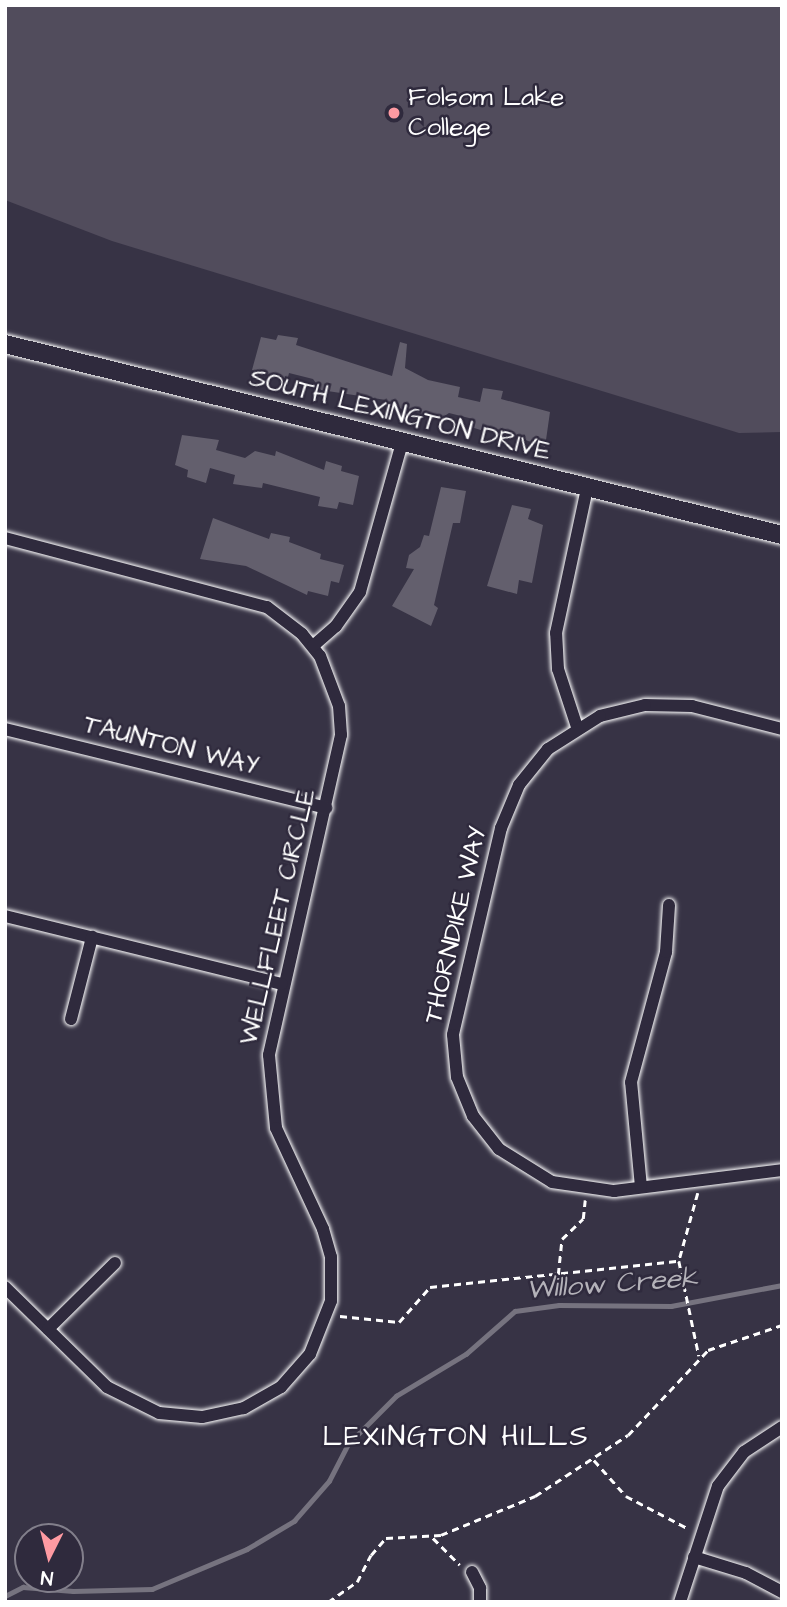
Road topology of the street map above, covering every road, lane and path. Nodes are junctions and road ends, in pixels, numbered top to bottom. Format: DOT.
graph roads {
  1 [pos="5,344"];
  2 [pos="402,443"];
  3 [pos="587,489"];
  4 [pos="782,535"];
  5 [pos="5,538"];
  6 [pos="313,646"];
  7 [pos="577,727"];
  8 [pos="5,729"];
  9 [pos="782,729"];
  10 [pos="326,808"];
  11 [pos="669,905"];
  12 [pos="5,916"];
  13 [pos="92,937"];
  14 [pos="282,984"];
  15 [pos="71,1018"];
  16 [pos="782,1170"];
  17 [pos="697,1181"];
  18 [pos="641,1188"];
  19 [pos="586,1190"];
  20 [pos="679,1261"];
  21 [pos="115,1263"];
  22 [pos="558,1275"];
  23 [pos="5,1287"];
  24 [pos="328,1315"];
  25 [pos="782,1325"];
  26 [pos="48,1329"];
  27 [pos="699,1356"];
  28 [pos="782,1427"];
  29 [pos="594,1461"];
  30 [pos="701,1533"];
  31 [pos="432,1537"];
  32 [pos="694,1557"];
  33 [pos="472,1572"];
  34 [pos="782,1592"];
  35 [pos="328,1602"];
  36 [pos="480,1602"];
  37 [pos="681,1602"];
  1 -- 2 [label="street, SOUTH LEXINGTON DRIVE"];
  2 -- 3 [label="street, SOUTH LEXINGTON DRIVE"];
  2 -- 6 [label="street"];
  3 -- 4 [label="street, SOUTH LEXINGTON DRIVE"];
  3 -- 7 [label="street"];
  5 -- 6 [label="street, WELLFLEET CIRCLE"];
  6 -- 10 [label="street, WELLFLEET CIRCLE"];
  7 -- 9 [label="street, THORNDIKE WAY"];
  7 -- 19 [label="street, THORNDIKE WAY"];
  8 -- 10 [label="street, TAUNTON WAY"];
  10 -- 14 [label="street, WELLFLEET CIRCLE"];
  11 -- 18 [label="street"];
  12 -- 13 [label="street"];
  13 -- 14 [label="street"];
  13 -- 15 [label="street"];
  14 -- 24 [label="street, WELLFLEET CIRCLE"];
  16 -- 17 [label="street, THORNDIKE WAY"];
  17 -- 18 [label="street, THORNDIKE WAY"];
  17 -- 20 [label="path"];
  18 -- 19 [label="street, THORNDIKE WAY"];
  19 -- 22 [label="path"];
  20 -- 22 [label="path"];
  20 -- 27 [label="path"];
  21 -- 26 [label="street"];
  22 -- 24 [label="path"];
  23 -- 26 [label="street, WELLFLEET CIRCLE"];
  24 -- 26 [label="street, WELLFLEET CIRCLE"];
  25 -- 27 [label="path"];
  27 -- 29 [label="path"];
  28 -- 30 [label="street"];
  29 -- 30 [label="path"];
  29 -- 31 [label="path"];
  30 -- 32 [label="street"];
  31 -- 33 [label="path"];
  31 -- 35 [label="path"];
  32 -- 34 [label="street"];
  32 -- 37 [label="street"];
  33 -- 36 [label="street"];
}
